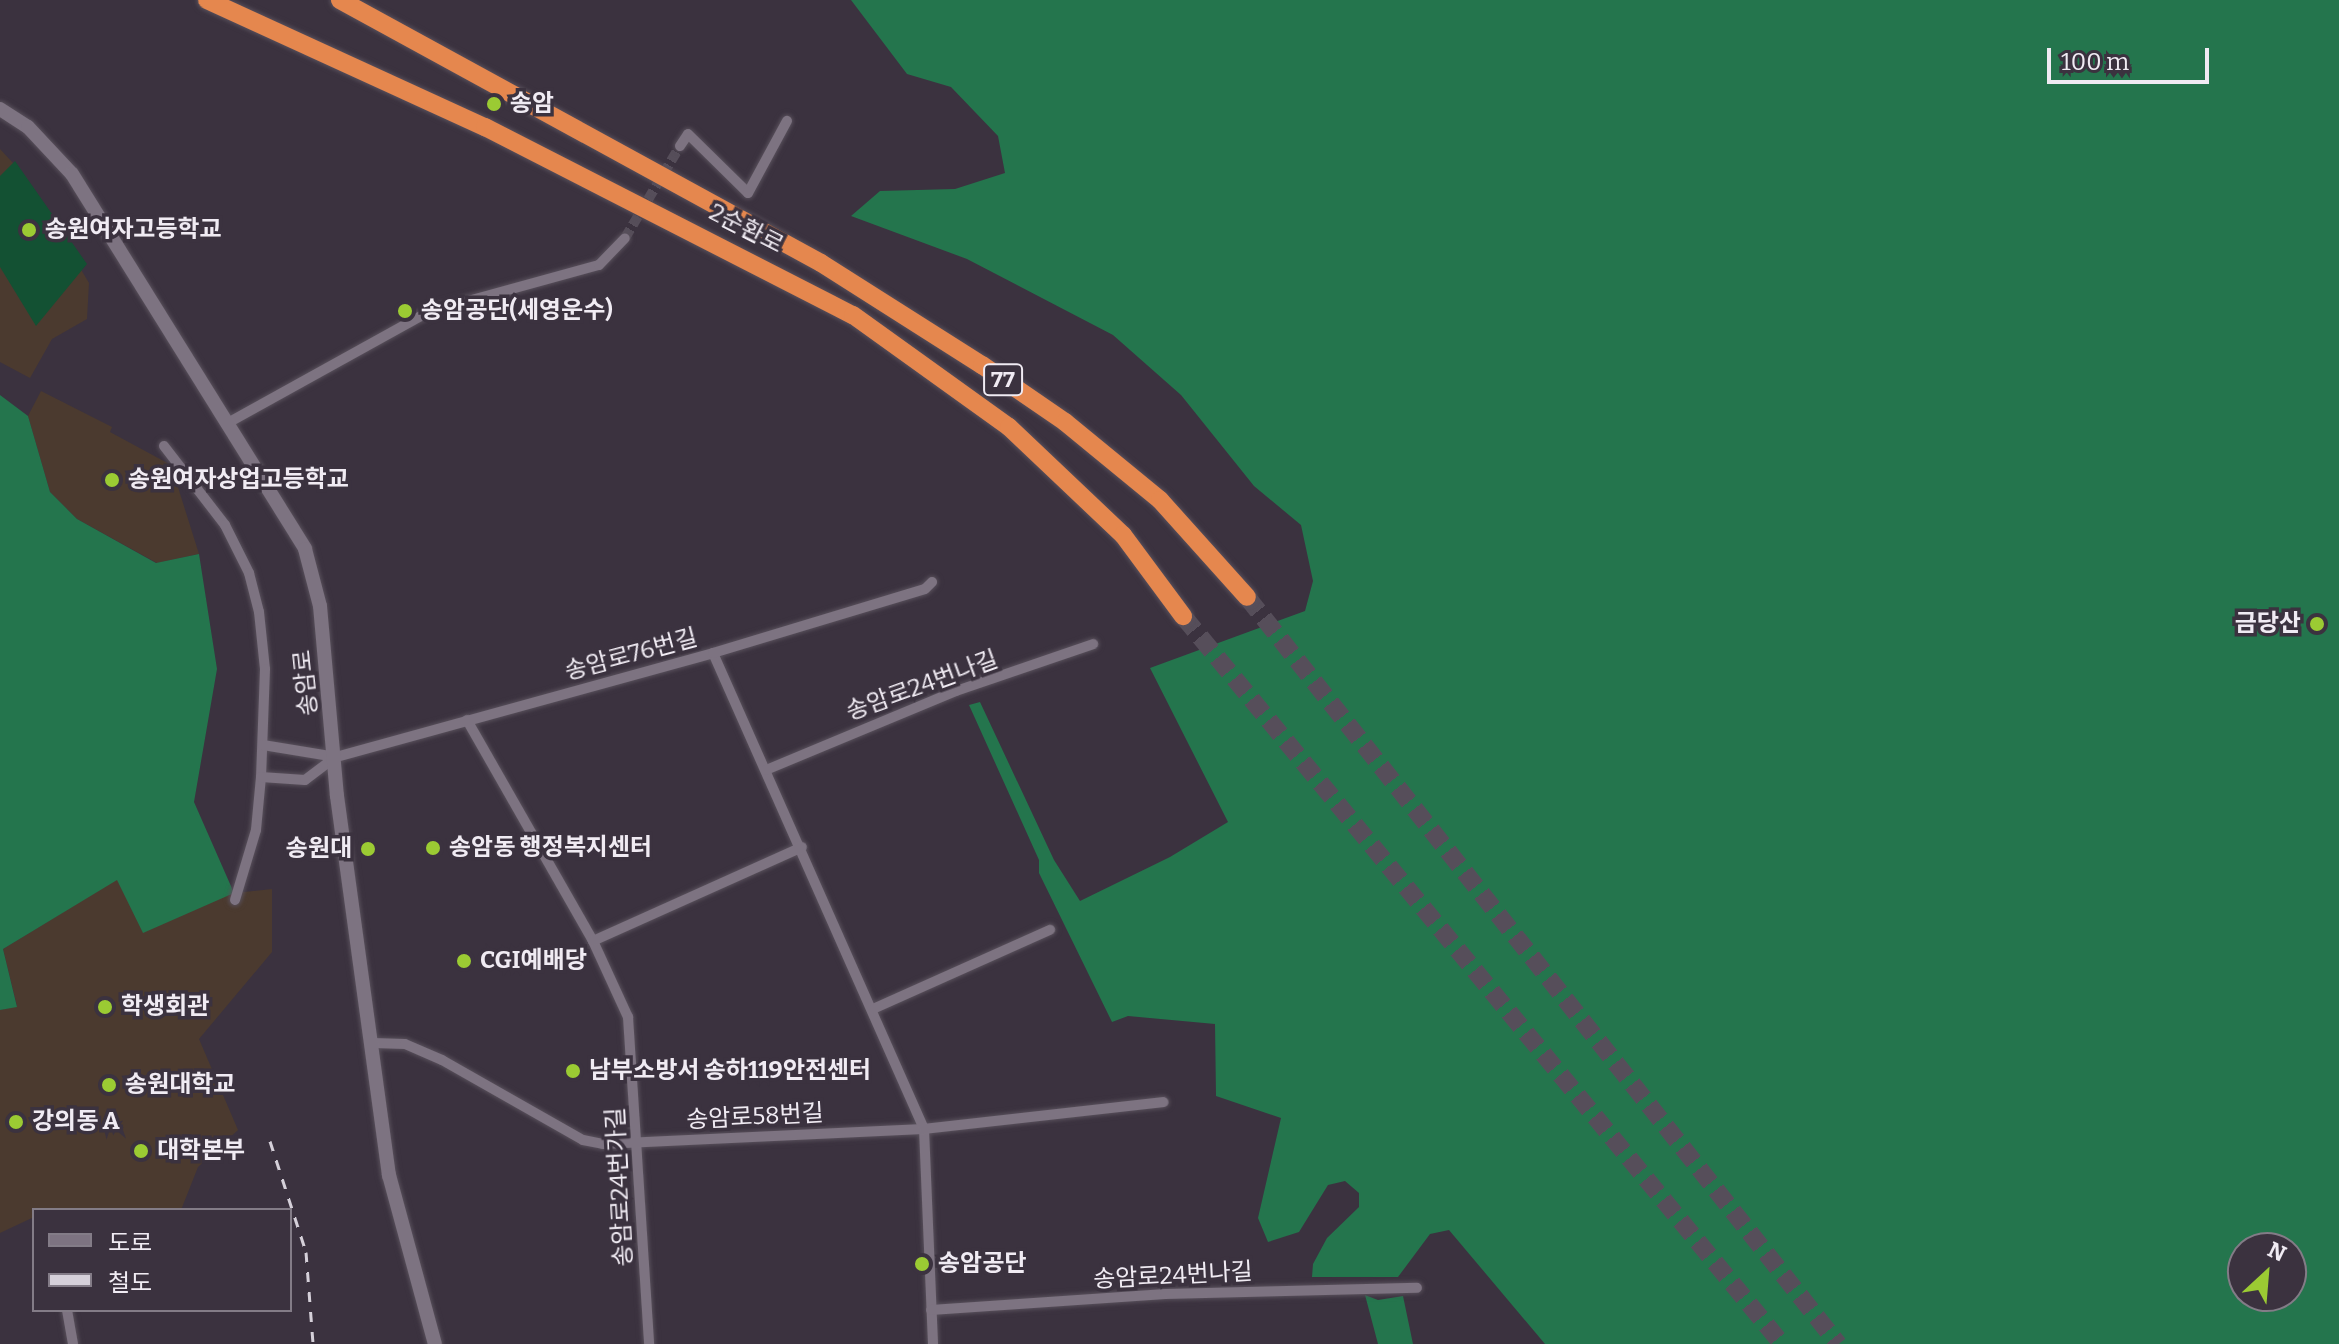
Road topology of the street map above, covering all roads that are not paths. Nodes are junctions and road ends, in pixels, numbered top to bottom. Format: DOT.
graph roads {
  1 [pos="207,0"];
  2 [pos="340,0"];
  3 [pos="0,109"];
  4 [pos="787,121"];
  5 [pos="680,146"];
  6 [pos="625,238"];
  7 [pos="226,424"];
  8 [pos="164,446"];
  9 [pos="932,582"];
  10 [pos="1247,597"];
  11 [pos="1183,616"];
  12 [pos="1093,644"];
  13 [pos="713,653"];
  14 [pos="467,720"];
  15 [pos="263,745"];
  16 [pos="336,757"];
  17 [pos="766,770"];
  18 [pos="261,777"];
  19 [pos="802,847"];
  20 [pos="235,900"];
  21 [pos="1050,930"];
  22 [pos="593,941"];
  23 [pos="873,1009"];
  24 [pos="373,1043"];
  25 [pos="1163,1102"];
  26 [pos="924,1129"];
  27 [pos="636,1143"];
  28 [pos="1417,1288"];
  29 [pos="931,1310"];
  30 [pos="67,1312"];
  31 [pos="73,1344"];
  32 [pos="435,1344"];
  33 [pos="649,1344"];
  34 [pos="933,1344"];
  1 -- 11 [label="highway, 2순환로 / 77"];
  2 -- 10 [label="highway, 2순환로 / 77"];
  3 -- 7 [label="main road, 송암로"];
  4 -- 5 [label="street"];
  6 -- 7 [label="street"];
  7 -- 16 [label="main road, 송암로"];
  8 -- 15 [label="street"];
  9 -- 13 [label="street, 송암로76번길"];
  12 -- 17 [label="street, 송암로24번나길"];
  13 -- 14 [label="street, 송암로76번길"];
  13 -- 17 [label="street"];
  14 -- 16 [label="street, 송암로76번길"];
  14 -- 22 [label="street, 송암로24번가길"];
  15 -- 16 [label="street"];
  15 -- 18 [label="street"];
  16 -- 18 [label="street"];
  16 -- 24 [label="main road, 송암로"];
  17 -- 19 [label="street"];
  18 -- 20 [label="street"];
  19 -- 22 [label="street"];
  19 -- 23 [label="street"];
  21 -- 23 [label="street"];
  22 -- 27 [label="street, 송암로24번가길"];
  23 -- 26 [label="street"];
  24 -- 27 [label="street, 송암로58번길"];
  24 -- 32 [label="main road, 송암로"];
  25 -- 26 [label="street, 송암로58번길"];
  26 -- 27 [label="street, 송암로58번길"];
  26 -- 29 [label="street"];
  27 -- 33 [label="street, 송암로24번가길"];
  28 -- 29 [label="street, 송암로24번나길"];
  29 -- 34 [label="street"];
  30 -- 31 [label="street"];
}
